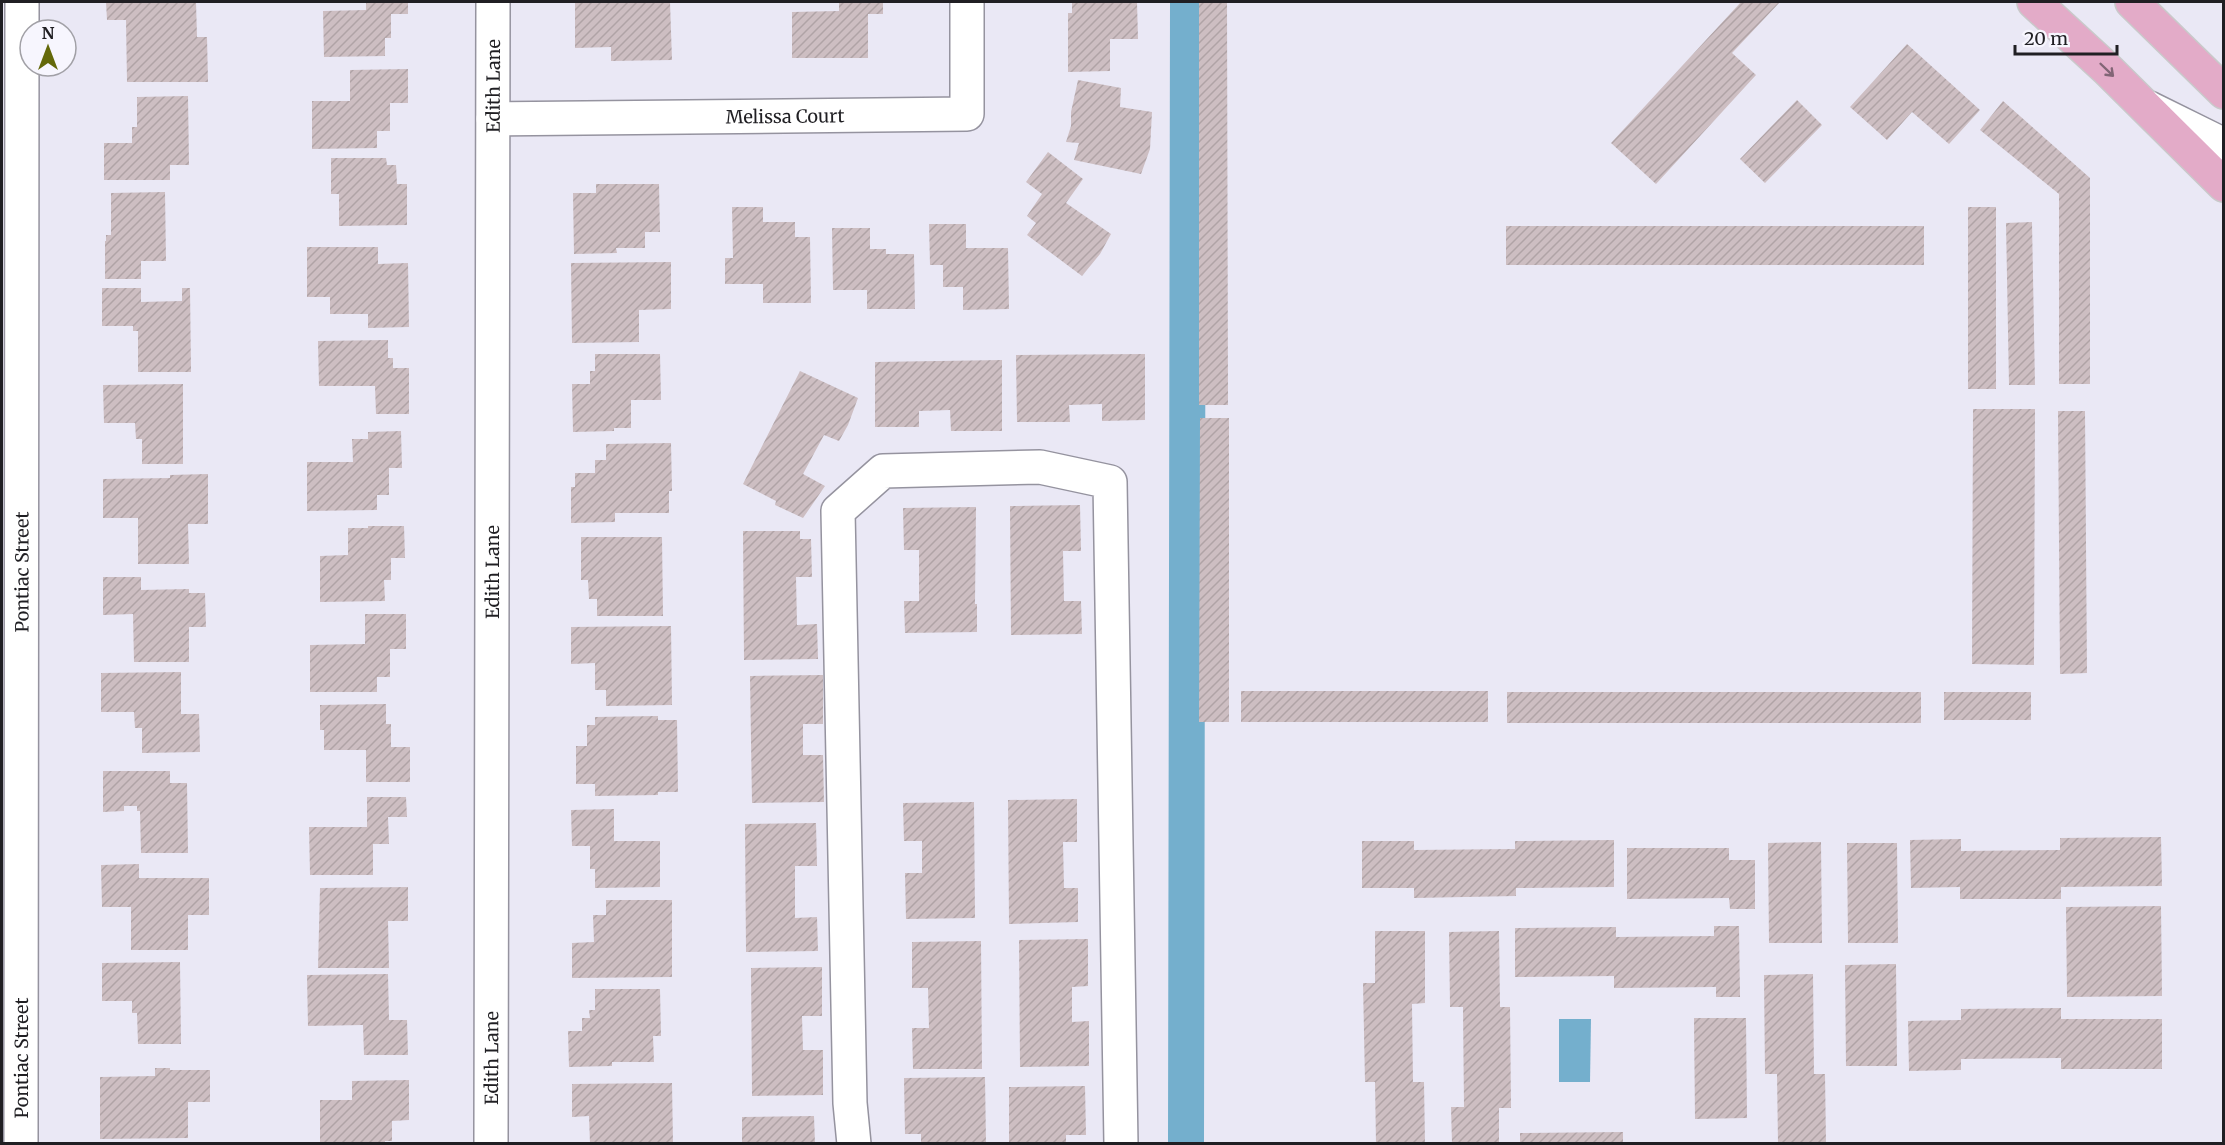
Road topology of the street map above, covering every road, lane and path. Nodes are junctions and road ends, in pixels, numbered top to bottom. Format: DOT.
graph roads {
  1 [pos="22,2"];
  2 [pos="493,2"];
  3 [pos="967,2"];
  4 [pos="2034,2"];
  5 [pos="2132,2"];
  6 [pos="2223,92"];
  7 [pos="2142,104"];
  8 [pos="493,119"];
  9 [pos="2223,145"];
  10 [pos="2223,185"];
  11 [pos="11,1034"];
  12 [pos="21,1143"];
  13 [pos="491,1143"];
  14 [pos="854,1143"];
  15 [pos="1121,1143"];
  1 -- 11 [label="street, Pontiac Street"];
  2 -- 8 [label="street, Edith Lane"];
  3 -- 8 [label="street, Melissa Court"];
  4 -- 7 [label="main road, one-way"];
  5 -- 6 [label="main road"];
  7 -- 9 [label="street"];
  7 -- 10 [label="main road"];
  8 -- 13 [label="street, Edith Lane"];
  11 -- 12 [label="street, Pontiac Street"];
  14 -- 15 [label="street"];
}
